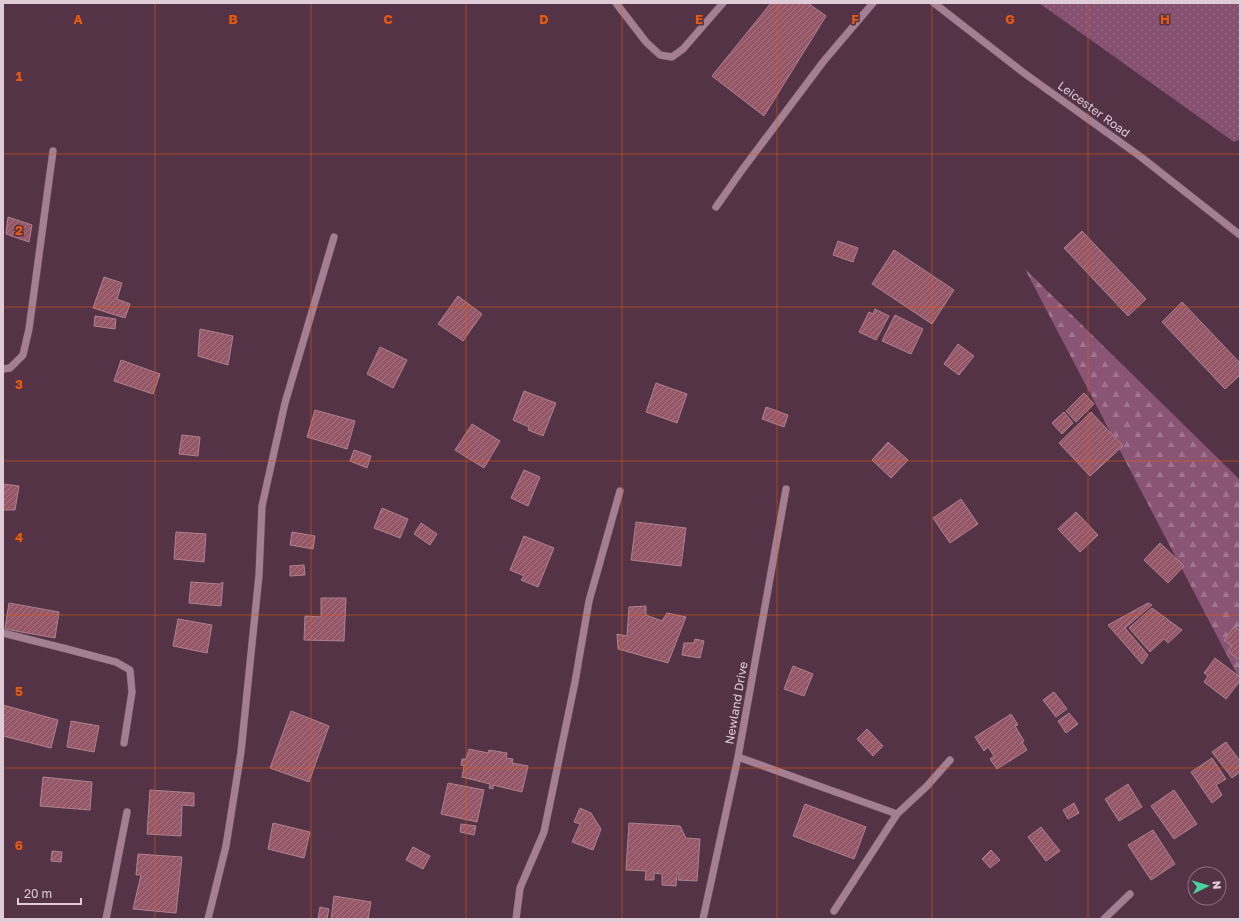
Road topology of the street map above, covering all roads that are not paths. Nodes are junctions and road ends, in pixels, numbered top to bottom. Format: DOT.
graph roads {
  1 [pos="616,3"];
  2 [pos="723,3"];
  3 [pos="873,3"];
  4 [pos="934,3"];
  5 [pos="53,150"];
  6 [pos="716,207"];
  7 [pos="1240,235"];
  8 [pos="334,237"];
  9 [pos="3,369"];
  10 [pos="786,489"];
  11 [pos="620,491"];
  12 [pos="3,633"];
  13 [pos="124,743"];
  14 [pos="738,758"];
  15 [pos="950,760"];
  16 [pos="127,812"];
  17 [pos="897,814"];
  18 [pos="1130,894"];
  19 [pos="834,911"];
  20 [pos="106,919"];
  21 [pos="208,919"];
  22 [pos="516,919"];
  23 [pos="702,919"];
  24 [pos="1104,919"];
  1 -- 2 [label="street"];
  3 -- 6 [label="street"];
  4 -- 7 [label="street, Leicester Road"];
  5 -- 9 [label="street"];
  8 -- 21 [label="street"];
  10 -- 14 [label="street, Newland Drive"];
  11 -- 22 [label="street"];
  12 -- 13 [label="street"];
  14 -- 17 [label="street"];
  14 -- 23 [label="street, Newland Drive"];
  15 -- 17 [label="street"];
  16 -- 20 [label="street"];
  17 -- 19 [label="street"];
  18 -- 24 [label="street"];
}
